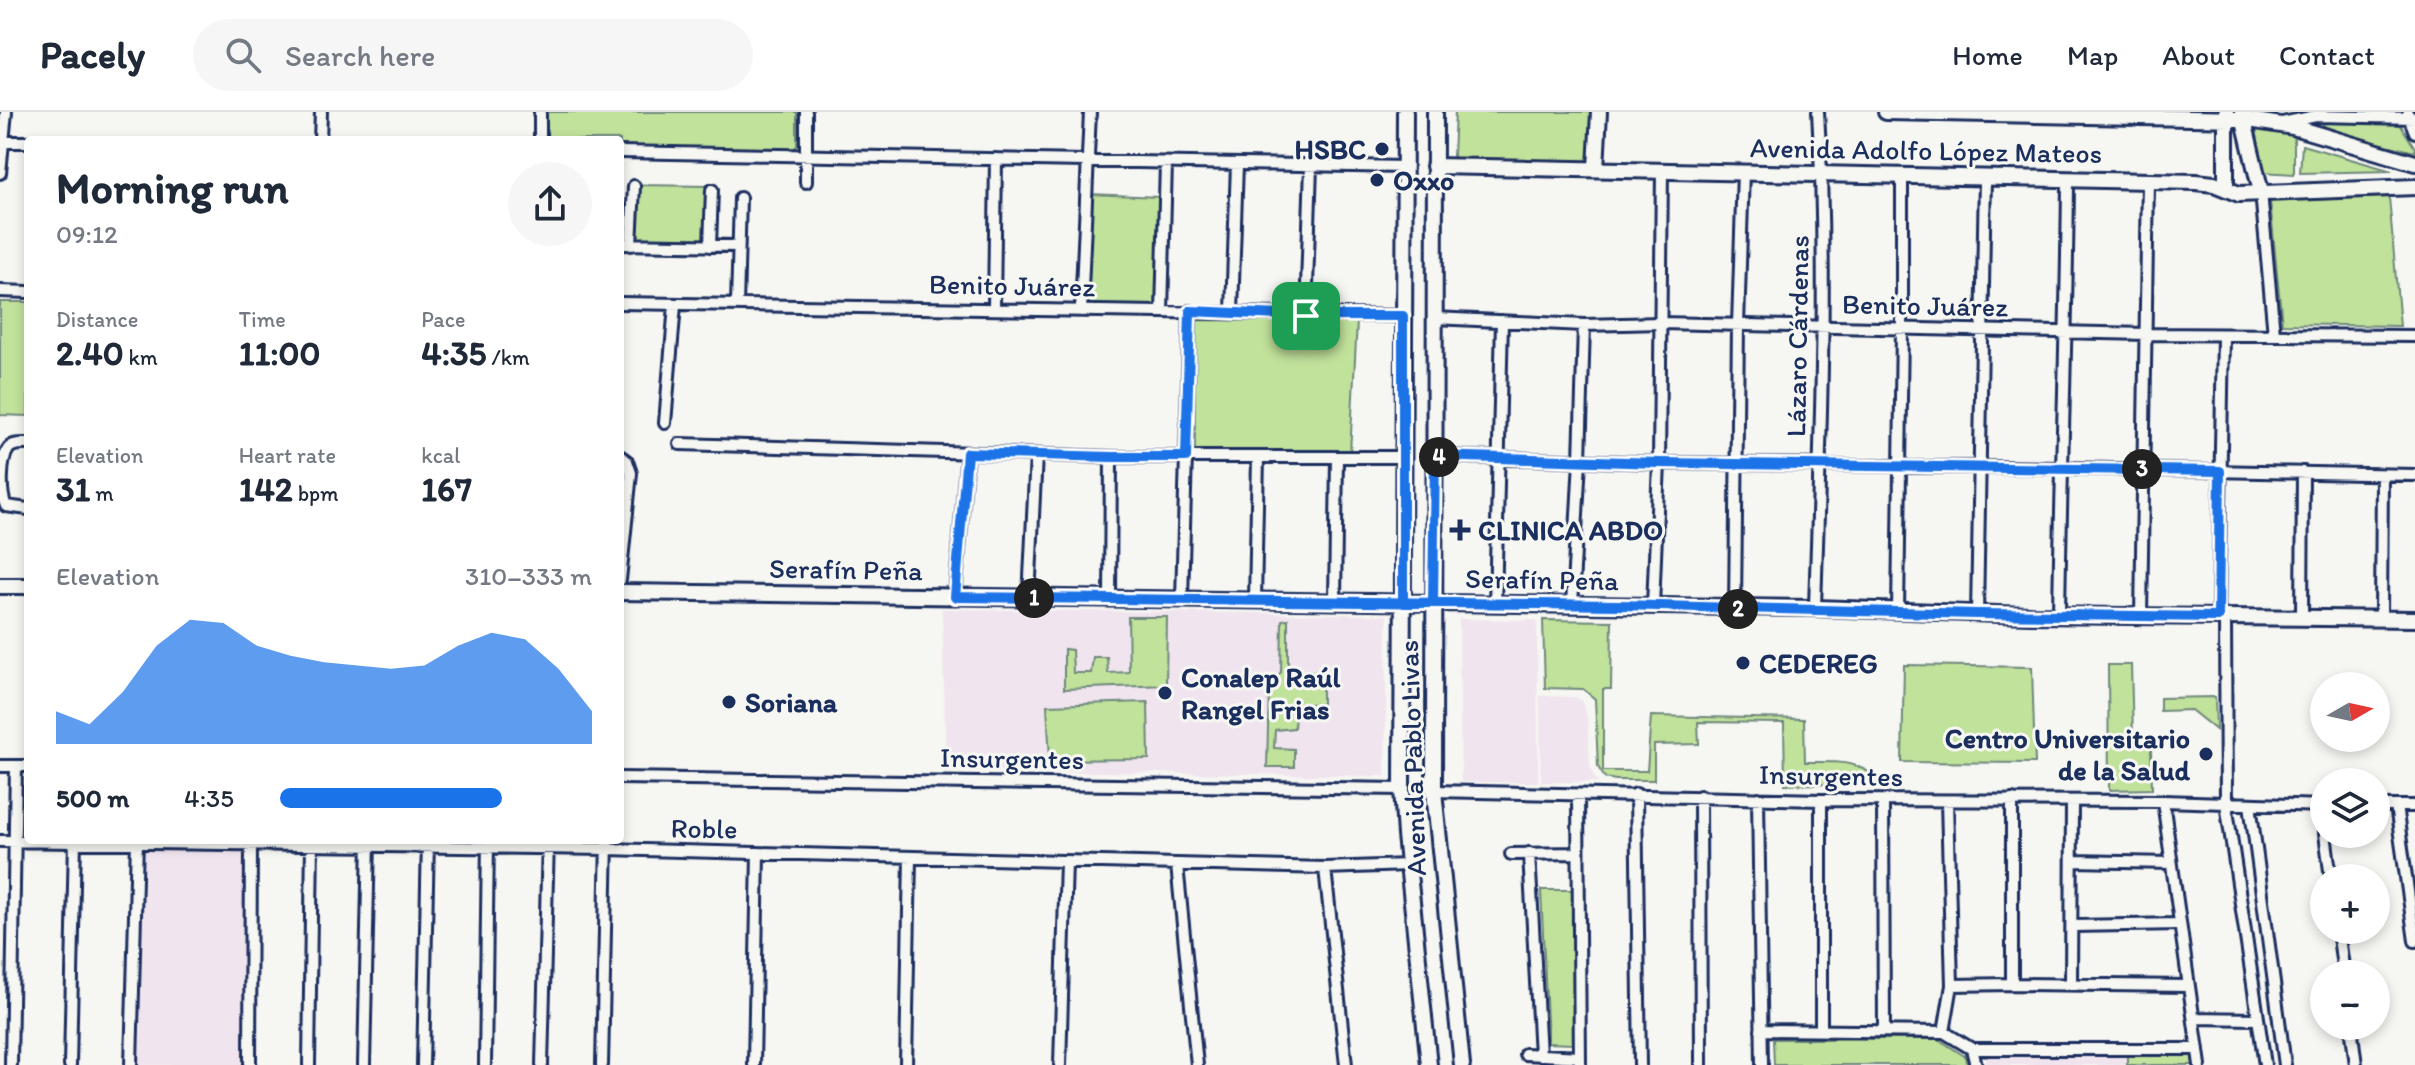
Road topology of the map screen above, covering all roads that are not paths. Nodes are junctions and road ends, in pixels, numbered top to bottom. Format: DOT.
graph roads {
  1 [pos="6,112"];
  2 [pos="321,112"];
  3 [pos="540,112"];
  4 [pos="806,112"];
  5 [pos="1090,112"];
  6 [pos="1405,112"];
  7 [pos="1435,112"];
  8 [pos="1599,112"];
  9 [pos="1818,112"];
  10 [pos="1886,112"];
  11 [pos="1893,112"];
  12 [pos="1965,113"];
  13 [pos="2043,114"];
  14 [pos="2116,114"];
  15 [pos="2188,114"];
  16 [pos="2328,114"];
  17 [pos="2226,115"];
  18 [pos="2242,115"];
  19 [pos="2410,116"];
  20 [pos="2278,124"];
  21 [pos="2415,132"];
  22 [pos="320,136"];
  23 [pos="540,136"];
  24 [pos="2,142"];
  25 [pos="24,142"];
  26 [pos="624,152"];
  27 [pos="806,156"];
  28 [pos="996,159"];
  29 [pos="1088,162"];
  30 [pos="1166,163"];
  31 [pos="2415,163"];
  32 [pos="1237,164"];
  33 [pos="1311,166"];
  34 [pos="1434,166"];
  35 [pos="1405,167"];
  36 [pos="1596,168"];
  37 [pos="1662,170"];
  38 [pos="1743,172"];
  39 [pos="0,173"];
  40 [pos="1822,173"];
  41 [pos="1902,175"];
  42 [pos="1985,177"];
  43 [pos="2068,179"];
  44 [pos="2148,180"];
  45 [pos="806,182"];
  46 [pos="634,186"];
  47 [pos="2415,187"];
  48 [pos="2226,189"];
  49 [pos="712,190"];
  50 [pos="2261,192"];
  51 [pos="740,198"];
  52 [pos="626,244"];
  53 [pos="710,246"];
  54 [pos="738,246"];
  55 [pos="0,291"];
  56 [pos="24,292"];
  57 [pos="624,303"];
  58 [pos="675,305"];
  59 [pos="737,305"];
  60 [pos="994,308"];
  61 [pos="1081,311"];
  62 [pos="1190,311"];
  63 [pos="1162,312"];
  64 [pos="1232,312"];
  65 [pos="1306,316"];
  66 [pos="1403,316"];
  67 [pos="1434,318"];
  68 [pos="1502,321"];
  69 [pos="1661,323"];
  70 [pos="1584,325"];
  71 [pos="1738,325"];
  72 [pos="1821,327"];
  73 [pos="1902,328"];
  74 [pos="1983,330"];
  75 [pos="2067,332"];
  76 [pos="2147,334"];
  77 [pos="2274,334"];
  78 [pos="2223,336"];
  79 [pos="2415,336"];
  80 [pos="665,423"];
  81 [pos="680,444"];
  82 [pos="24,445"];
  83 [pos="967,453"];
  84 [pos="1036,455"];
  85 [pos="1435,456"];
  86 [pos="1111,457"];
  87 [pos="1186,457"];
  88 [pos="1403,457"];
  89 [pos="1258,458"];
  90 [pos="1337,458"];
  91 [pos="624,459"];
  92 [pos="1500,459"];
  93 [pos="1580,460"];
  94 [pos="1659,463"];
  95 [pos="1738,463"];
  96 [pos="1819,465"];
  97 [pos="1900,465"];
  98 [pos="1980,467"];
  99 [pos="2061,468"];
  100 [pos="2143,469"];
  101 [pos="2220,471"];
  102 [pos="2303,472"];
  103 [pos="2382,475"];
  104 [pos="2415,475"];
  105 [pos="24,508"];
  106 [pos="624,516"];
  107 [pos="0,586"];
  108 [pos="24,586"];
  109 [pos="624,592"];
  110 [pos="955,597"];
  111 [pos="1029,598"];
  112 [pos="1110,599"];
  113 [pos="1182,599"];
  114 [pos="1255,600"];
  115 [pos="1335,601"];
  116 [pos="1403,603"];
  117 [pos="1433,603"];
  118 [pos="1495,605"];
  119 [pos="1572,605"];
  120 [pos="1653,606"];
  121 [pos="1815,608"];
  122 [pos="1735,609"];
  123 [pos="1898,611"];
  124 [pos="1977,614"];
  125 [pos="2059,615"];
  126 [pos="2141,616"];
  127 [pos="2221,617"];
  128 [pos="2302,617"];
  129 [pos="2381,619"];
  130 [pos="2415,619"];
  131 [pos="0,766"];
  132 [pos="22,766"];
  133 [pos="624,778"];
  134 [pos="1402,789"];
  135 [pos="1434,791"];
  136 [pos="1636,794"];
  137 [pos="1578,795"];
  138 [pos="1700,796"];
  139 [pos="1758,798"];
  140 [pos="1821,800"];
  141 [pos="2012,800"];
  142 [pos="1883,801"];
  143 [pos="1947,801"];
  144 [pos="2072,801"];
  145 [pos="2163,801"];
  146 [pos="2226,803"];
  147 [pos="2250,804"];
  148 [pos="2310,806"];
  149 [pos="2390,806"];
  150 [pos="2396,806"];
  151 [pos="2415,806"];
  152 [pos="0,841"];
  153 [pos="14,842"];
  154 [pos="24,842"];
  155 [pos="75,844"];
  156 [pos="137,844"];
  157 [pos="251,844"];
  158 [pos="312,844"];
  159 [pos="369,844"];
  160 [pos="427,844"];
  161 [pos="488,844"];
  162 [pos="548,844"];
  163 [pos="607,845"];
  164 [pos="758,853"];
  165 [pos="1529,853"];
  166 [pos="1578,853"];
  167 [pos="1511,854"];
  168 [pos="910,858"];
  169 [pos="2073,861"];
  170 [pos="1066,862"];
  171 [pos="2171,863"];
  172 [pos="1177,865"];
  173 [pos="1408,865"];
  174 [pos="1325,868"];
  175 [pos="2180,924"];
  176 [pos="2073,926"];
  177 [pos="2415,941"];
  178 [pos="2012,984"];
  179 [pos="1952,985"];
  180 [pos="2071,985"];
  181 [pos="2189,986"];
  182 [pos="2194,1018"];
  183 [pos="2257,1019"];
  184 [pos="1761,1030"];
  185 [pos="1821,1030"];
  186 [pos="1884,1030"];
  187 [pos="1944,1032"];
  188 [pos="2353,1040"];
  189 [pos="1972,1049"];
  190 [pos="2198,1049"];
  191 [pos="1525,1054"];
  192 [pos="1540,1055"];
  193 [pos="1580,1061"];
  194 [pos="11,1065"];
  195 [pos="70,1065"];
  196 [pos="131,1065"];
  197 [pos="250,1065"];
  198 [pos="309,1065"];
  199 [pos="364,1065"];
  200 [pos="423,1065"];
  201 [pos="485,1065"];
  202 [pos="542,1065"];
  203 [pos="602,1065"];
  204 [pos="754,1065"];
  205 [pos="906,1065"];
  206 [pos="1060,1065"];
  207 [pos="1197,1065"];
  208 [pos="1346,1065"];
  209 [pos="1429,1065"];
  210 [pos="1462,1065"];
  211 [pos="1640,1065"];
  212 [pos="1701,1065"];
  213 [pos="1762,1065"];
  214 [pos="1976,1065"];
  215 [pos="2200,1065"];
  216 [pos="2265,1065"];
  217 [pos="2285,1065"];
  218 [pos="2356,1065"];
  1 -- 24 [label="street"];
  2 -- 22 [label="street"];
  3 -- 23 [label="street"];
  4 -- 27 [label="street"];
  5 -- 29 [label="street"];
  6 -- 35 [label="main road, Avenida Pablo Livas"];
  7 -- 34 [label="main road, Avenida Pablo Livas"];
  8 -- 36 [label="main road"];
  9 -- 40 [label="street, Lázaro Cárdenas"];
  10 -- 11 [label="main road"];
  11 -- 12 [label="main road"];
  12 -- 13 [label="main road"];
  13 -- 14 [label="main road"];
  14 -- 15 [label="main road"];
  15 -- 17 [label="main road"];
  16 -- 19 [label="street"];
  16 -- 20 [label="street"];
  17 -- 18 [label="main road"];
  17 -- 48 [label="main road"];
  18 -- 20 [label="main road"];
  18 -- 50 [label="main road"];
  19 -- 21 [label="street"];
  20 -- 31 [label="main road"];
  24 -- 25 [label="street"];
  24 -- 39 [label="street"];
  26 -- 27 [label="street"];
  27 -- 28 [label="street"];
  27 -- 45 [label="street"];
  28 -- 29 [label="street"];
  28 -- 60 [label="street"];
  29 -- 30 [label="street"];
  29 -- 61 [label="street"];
  30 -- 32 [label="street"];
  30 -- 63 [label="street"];
  32 -- 33 [label="street"];
  32 -- 64 [label="street"];
  33 -- 35 [label="street"];
  33 -- 65 [label="street"];
  34 -- 36 [label="main road, Avenida Adolfo López Mateos"];
  34 -- 67 [label="main road, Avenida Pablo Livas"];
  35 -- 66 [label="main road, Avenida Pablo Livas"];
  36 -- 37 [label="main road, Avenida Adolfo López Mateos"];
  37 -- 38 [label="main road, Avenida Adolfo López Mateos"];
  37 -- 69 [label="street"];
  38 -- 40 [label="main road, Avenida Adolfo López Mateos"];
  38 -- 71 [label="street"];
  40 -- 41 [label="main road, Avenida Adolfo López Mateos"];
  40 -- 72 [label="street, Lázaro Cárdenas"];
  41 -- 42 [label="main road, Avenida Adolfo López Mateos"];
  41 -- 73 [label="street"];
  42 -- 43 [label="main road, Avenida Adolfo López Mateos"];
  42 -- 74 [label="street"];
  43 -- 44 [label="main road, Avenida Adolfo López Mateos"];
  43 -- 75 [label="street"];
  44 -- 48 [label="main road, Avenida Adolfo López Mateos"];
  44 -- 76 [label="street"];
  46 -- 52 [label="street"];
  47 -- 50 [label="main road, Avenida Adolfo López Mateos"];
  48 -- 50 [label="main road, Avenida Adolfo López Mateos"];
  49 -- 53 [label="street"];
  50 -- 77 [label="street"];
  51 -- 54 [label="street"];
  52 -- 53 [label="street"];
  53 -- 54 [label="street"];
  54 -- 59 [label="street"];
  55 -- 56 [label="street"];
  57 -- 58 [label="street, Benito Juárez"];
  58 -- 59 [label="street, Benito Juárez"];
  58 -- 80 [label="street"];
  59 -- 60 [label="street, Benito Juárez"];
  60 -- 61 [label="street, Benito Juárez"];
  61 -- 63 [label="street, Benito Juárez"];
  62 -- 63 [label="street, Benito Juárez"];
  62 -- 64 [label="street, Benito Juárez"];
  62 -- 87 [label="street"];
  64 -- 65 [label="street, Benito Juárez"];
  65 -- 66 [label="street, Benito Juárez"];
  66 -- 88 [label="main road, Avenida Pablo Livas"];
  67 -- 68 [label="street, Benito Juárez"];
  67 -- 85 [label="main road, Avenida Pablo Livas"];
  68 -- 70 [label="street, Benito Juárez"];
  68 -- 92 [label="street"];
  69 -- 70 [label="street, Benito Juárez"];
  69 -- 71 [label="street, Benito Juárez"];
  69 -- 94 [label="street"];
  70 -- 93 [label="street"];
  71 -- 72 [label="street, Benito Juárez"];
  71 -- 95 [label="street"];
  72 -- 73 [label="street, Benito Juárez"];
  72 -- 96 [label="street, Lázaro Cárdenas"];
  73 -- 74 [label="street, Benito Juárez"];
  73 -- 97 [label="street"];
  74 -- 75 [label="street, Benito Juárez"];
  74 -- 98 [label="street"];
  75 -- 76 [label="street, Benito Juárez"];
  75 -- 99 [label="street"];
  76 -- 78 [label="street, Benito Juárez"];
  76 -- 100 [label="street"];
  77 -- 78 [label="street, Benito Juárez"];
  77 -- 79 [label="street, Benito Juárez"];
  78 -- 101 [label="street"];
  81 -- 83 [label="street"];
  82 -- 105 [label="street"];
  83 -- 84 [label="street"];
  83 -- 110 [label="street"];
  84 -- 86 [label="street"];
  84 -- 111 [label="street"];
  85 -- 92 [label="street"];
  85 -- 117 [label="main road, Avenida Pablo Livas"];
  86 -- 87 [label="street"];
  86 -- 112 [label="street"];
  87 -- 89 [label="street"];
  87 -- 113 [label="street"];
  88 -- 90 [label="street"];
  88 -- 116 [label="main road, Avenida Pablo Livas"];
  89 -- 90 [label="street"];
  89 -- 114 [label="street"];
  90 -- 115 [label="street"];
  91 -- 106 [label="street"];
  92 -- 93 [label="street"];
  92 -- 118 [label="street"];
  93 -- 94 [label="street"];
  93 -- 119 [label="street"];
  94 -- 95 [label="street"];
  94 -- 120 [label="street"];
  95 -- 96 [label="street"];
  95 -- 122 [label="street"];
  96 -- 97 [label="street"];
  96 -- 121 [label="street, Lázaro Cárdenas"];
  97 -- 98 [label="street"];
  97 -- 123 [label="street"];
  98 -- 99 [label="street"];
  98 -- 124 [label="street"];
  99 -- 100 [label="street"];
  99 -- 125 [label="street"];
  100 -- 101 [label="street"];
  100 -- 126 [label="street"];
  101 -- 102 [label="street"];
  101 -- 127 [label="street"];
  102 -- 103 [label="street"];
  102 -- 128 [label="street"];
  103 -- 104 [label="street"];
  103 -- 129 [label="street"];
  107 -- 108 [label="main road"];
  109 -- 110 [label="main road, Serafín Peña"];
  110 -- 111 [label="main road, Serafín Peña"];
  111 -- 112 [label="main road, Serafín Peña"];
  112 -- 113 [label="main road, Serafín Peña"];
  113 -- 114 [label="main road, Serafín Peña"];
  114 -- 115 [label="main road, Serafín Peña"];
  115 -- 116 [label="main road, Serafín Peña"];
  116 -- 117 [label="main road, Serafín Peña"];
  116 -- 134 [label="main road, Avenida Pablo Livas"];
  117 -- 118 [label="main road, Serafín Peña"];
  117 -- 135 [label="main road, Avenida Pablo Livas"];
  118 -- 119 [label="main road, Serafín Peña"];
  119 -- 120 [label="main road, Serafín Peña"];
  120 -- 122 [label="main road, Serafín Peña"];
  121 -- 122 [label="main road, Serafín Peña"];
  121 -- 123 [label="main road, Serafín Peña"];
  123 -- 124 [label="main road, Serafín Peña"];
  124 -- 125 [label="main road, Serafín Peña"];
  125 -- 126 [label="main road, Serafín Peña"];
  126 -- 127 [label="main road, Serafín Peña"];
  127 -- 128 [label="main road, Serafín Peña"];
  127 -- 146 [label="street"];
  128 -- 129 [label="main road, Serafín Peña"];
  129 -- 130 [label="main road, Serafín Peña"];
  131 -- 132 [label="street"];
  132 -- 153 [label="street"];
  133 -- 134 [label="street, Insurgentes"];
  134 -- 173 [label="main road, Avenida Pablo Livas"];
  135 -- 137 [label="street, Insurgentes"];
  135 -- 210 [label="main road, Avenida Pablo Livas"];
  136 -- 137 [label="street, Insurgentes"];
  136 -- 138 [label="street, Insurgentes"];
  136 -- 211 [label="street"];
  137 -- 166 [label="street"];
  138 -- 139 [label="street, Insurgentes"];
  138 -- 212 [label="street"];
  139 -- 140 [label="street, Insurgentes"];
  139 -- 184 [label="street"];
  140 -- 142 [label="street, Insurgentes"];
  140 -- 185 [label="street"];
  141 -- 143 [label="street, Insurgentes"];
  141 -- 144 [label="street, Insurgentes"];
  141 -- 178 [label="street"];
  142 -- 143 [label="street, Insurgentes"];
  142 -- 186 [label="street"];
  143 -- 179 [label="street"];
  144 -- 145 [label="street, Insurgentes"];
  144 -- 169 [label="street"];
  145 -- 146 [label="street, Insurgentes"];
  145 -- 171 [label="street"];
  146 -- 147 [label="street, Insurgentes"];
  146 -- 183 [label="street"];
  147 -- 148 [label="street, Insurgentes"];
  147 -- 217 [label="street"];
  149 -- 150 [label="street"];
  150 -- 151 [label="street"];
  150 -- 177 [label="street"];
  152 -- 153 [label="street, Roble"];
  153 -- 154 [label="street, Roble"];
  153 -- 194 [label="street"];
  155 -- 195 [label="street"];
  156 -- 196 [label="street"];
  157 -- 197 [label="street"];
  158 -- 198 [label="street"];
  159 -- 160 [label="street, Roble"];
  159 -- 199 [label="street"];
  160 -- 161 [label="street, Roble"];
  160 -- 200 [label="street"];
  161 -- 162 [label="street, Roble"];
  161 -- 201 [label="street"];
  162 -- 163 [label="street, Roble"];
  162 -- 202 [label="street"];
  163 -- 164 [label="street, Roble"];
  163 -- 203 [label="street"];
  164 -- 168 [label="street, Roble"];
  164 -- 204 [label="street"];
  165 -- 166 [label="street"];
  165 -- 167 [label="street"];
  165 -- 192 [label="street"];
  166 -- 193 [label="street"];
  168 -- 170 [label="street, Roble"];
  168 -- 205 [label="street"];
  169 -- 171 [label="street"];
  169 -- 176 [label="street"];
  170 -- 172 [label="street, Roble"];
  170 -- 206 [label="street"];
  171 -- 175 [label="street"];
  172 -- 174 [label="street, Roble"];
  172 -- 207 [label="street"];
  173 -- 174 [label="street, Roble"];
  173 -- 209 [label="main road, Avenida Pablo Livas"];
  174 -- 208 [label="street"];
  175 -- 176 [label="street"];
  175 -- 181 [label="street"];
  176 -- 180 [label="street"];
  178 -- 179 [label="street"];
  178 -- 180 [label="street"];
  179 -- 187 [label="street"];
  180 -- 181 [label="street"];
  181 -- 182 [label="street"];
  182 -- 183 [label="street"];
  182 -- 190 [label="street"];
  183 -- 216 [label="street"];
  184 -- 185 [label="street"];
  184 -- 213 [label="street"];
  185 -- 186 [label="street"];
  186 -- 187 [label="street"];
  187 -- 189 [label="street"];
  188 -- 218 [label="street"];
  189 -- 190 [label="street"];
  189 -- 214 [label="street"];
  190 -- 215 [label="street"];
  191 -- 192 [label="street"];
  192 -- 193 [label="street"];
}
